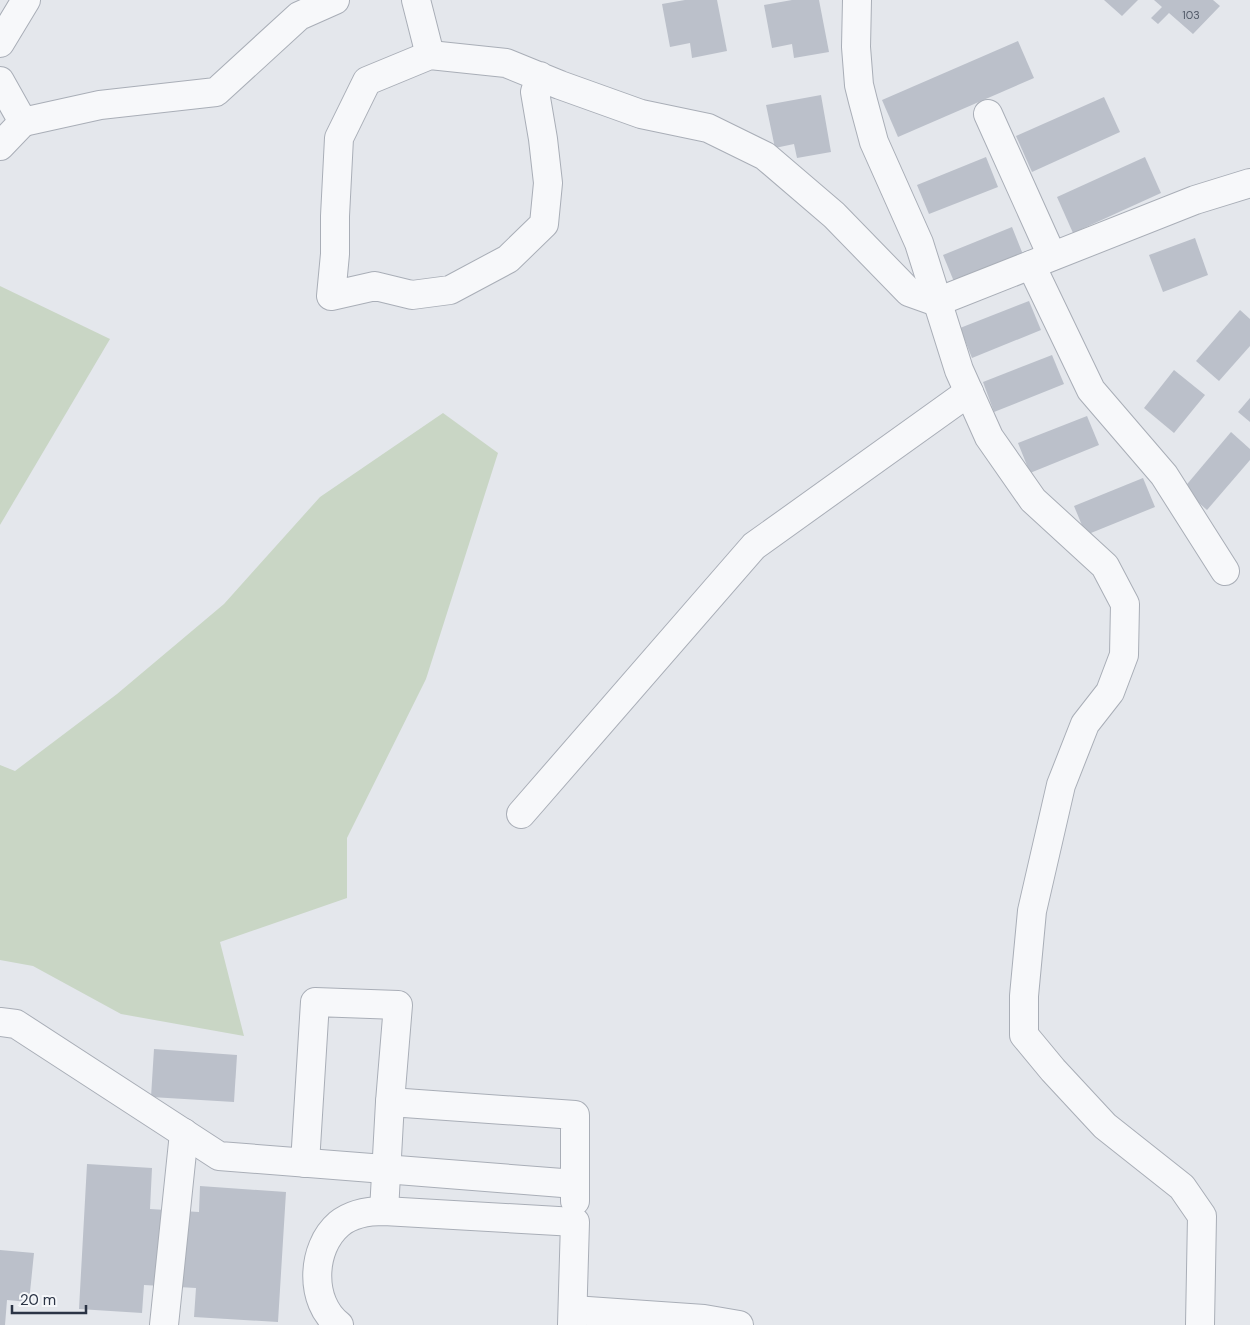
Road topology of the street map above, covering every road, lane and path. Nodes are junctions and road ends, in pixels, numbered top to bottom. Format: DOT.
graph roads {
  1 [pos="26,0"];
  2 [pos="335,0"];
  3 [pos="416,0"];
  4 [pos="857,0"];
  5 [pos="0,43"];
  6 [pos="430,55"];
  7 [pos="540,76"];
  8 [pos="0,81"];
  9 [pos="988,114"];
  10 [pos="23,122"];
  11 [pos="0,146"];
  12 [pos="1250,184"];
  13 [pos="1042,260"];
  14 [pos="937,302"];
  15 [pos="969,392"];
  16 [pos="1225,571"];
  17 [pos="521,814"];
  18 [pos="0,1022"];
  19 [pos="390,1102"];
  20 [pos="184,1133"];
  21 [pos="305,1163"];
  22 [pos="386,1169"];
  23 [pos="575,1184"];
  24 [pos="384,1210"];
  25 [pos="575,1222"];
  26 [pos="573,1317"];
  27 [pos="164,1325"];
  28 [pos="339,1325"];
  29 [pos="738,1325"];
  30 [pos="1200,1325"];
  1 -- 5 [label="street"];
  2 -- 10 [label="street"];
  3 -- 6 [label="street"];
  4 -- 14 [label="street"];
  6 -- 7 [label="street"];
  6 -- 7 [label="street"];
  7 -- 14 [label="street"];
  8 -- 10 [label="street"];
  9 -- 13 [label="street"];
  10 -- 11 [label="street"];
  12 -- 13 [label="street"];
  13 -- 14 [label="street"];
  13 -- 16 [label="street"];
  14 -- 15 [label="street"];
  15 -- 17 [label="street"];
  15 -- 30 [label="street"];
  18 -- 20 [label="street"];
  19 -- 21 [label="street"];
  19 -- 22 [label="street"];
  19 -- 23 [label="street"];
  20 -- 21 [label="street"];
  20 -- 27 [label="street"];
  21 -- 22 [label="street"];
  22 -- 23 [label="street"];
  22 -- 24 [label="street"];
  23 -- 25 [label="street"];
  24 -- 25 [label="street"];
  24 -- 28 [label="street"];
  25 -- 26 [label="street"];
  26 -- 29 [label="street"];
}
